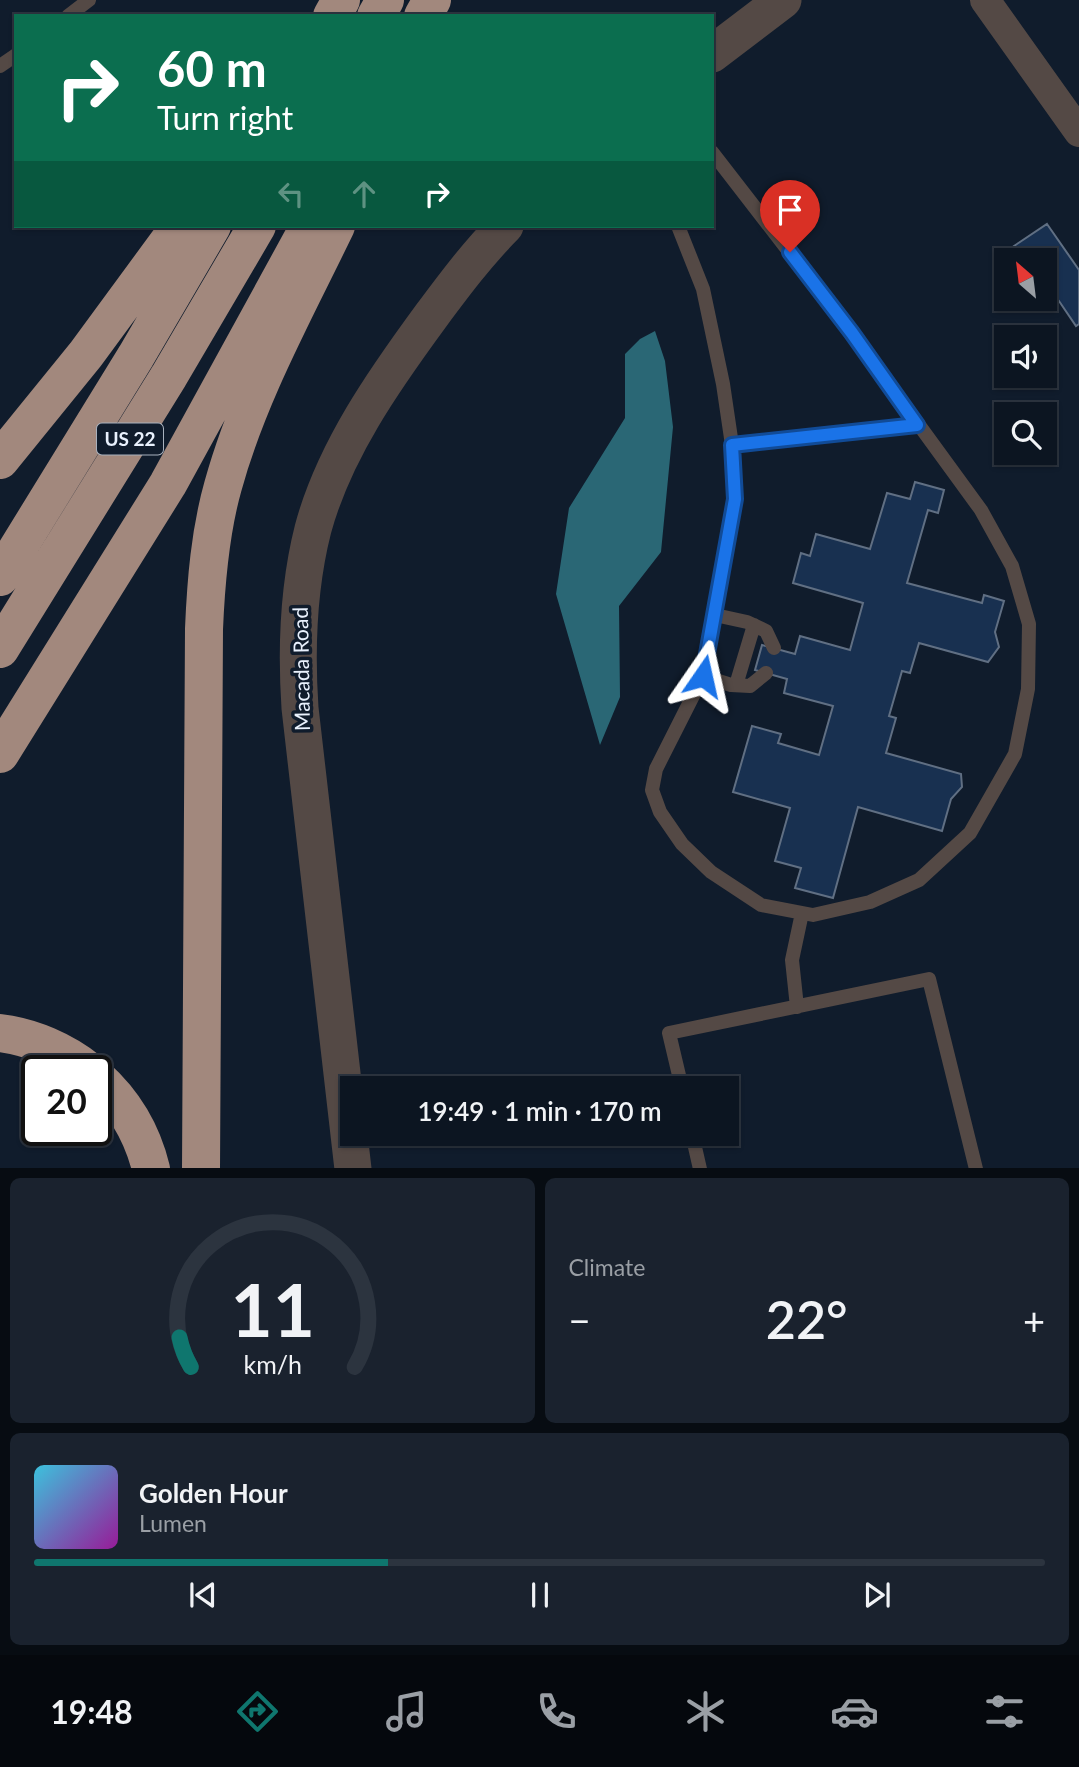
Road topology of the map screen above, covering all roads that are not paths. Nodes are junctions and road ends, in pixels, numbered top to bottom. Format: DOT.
graph roads {
  1 [pos="89,0"];
  2 [pos="783,0"];
  3 [pos="985,0"];
  4 [pos="71,14"];
  5 [pos="714,52"];
  6 [pos="1079,132"];
  7 [pos="714,155"];
  8 [pos="179,228"];
  9 [pos="211,228"];
  10 [pos="256,228"];
  11 [pos="308,228"];
  12 [pos="335,228"];
  13 [pos="503,228"];
  14 [pos="679,228"];
  15 [pos="917,425"];
  16 [pos="732,445"];
  17 [pos="0,460"];
  18 [pos="0,577"];
  19 [pos="715,615"];
  20 [pos="754,625"];
  21 [pos="774,648"];
  22 [pos="0,649"];
  23 [pos="766,673"];
  24 [pos="703,676"];
  25 [pos="736,685"];
  26 [pos="0,754"];
  27 [pos="802,913"];
  28 [pos="797,1007"];
  29 [pos="0,1033"];
  30 [pos="65,1055"];
  31 [pos="679,1076"];
  32 [pos="112,1093"];
  33 [pos="695,1146"];
  34 [pos="151,1168"];
  35 [pos="201,1168"];
  36 [pos="353,1168"];
  37 [pos="700,1168"];
  38 [pos="976,1168"];
  1 -- 4 [label="lane"];
  2 -- 5 [label="street"];
  3 -- 6 [label="street"];
  7 -- 15 [label="lane"];
  8 -- 17 [label="highway"];
  9 -- 18 [label="highway, US 22"];
  10 -- 22 [label="highway, US 22"];
  11 -- 26 [label="highway"];
  12 -- 35 [label="highway"];
  13 -- 36 [label="street, Macada Road"];
  14 -- 16 [label="lane"];
  15 -- 16 [label="lane"];
  15 -- 27 [label="lane"];
  16 -- 19 [label="lane"];
  19 -- 20 [label="lane"];
  19 -- 24 [label="lane"];
  20 -- 21 [label="lane"];
  20 -- 25 [label="lane"];
  23 -- 25 [label="lane"];
  24 -- 25 [label="lane"];
  24 -- 27 [label="lane"];
  27 -- 28 [label="lane"];
  28 -- 31 [label="lane"];
  28 -- 38 [label="lane"];
  29 -- 30 [label="highway"];
  32 -- 34 [label="highway"];
  33 -- 37 [label="lane"];
}
